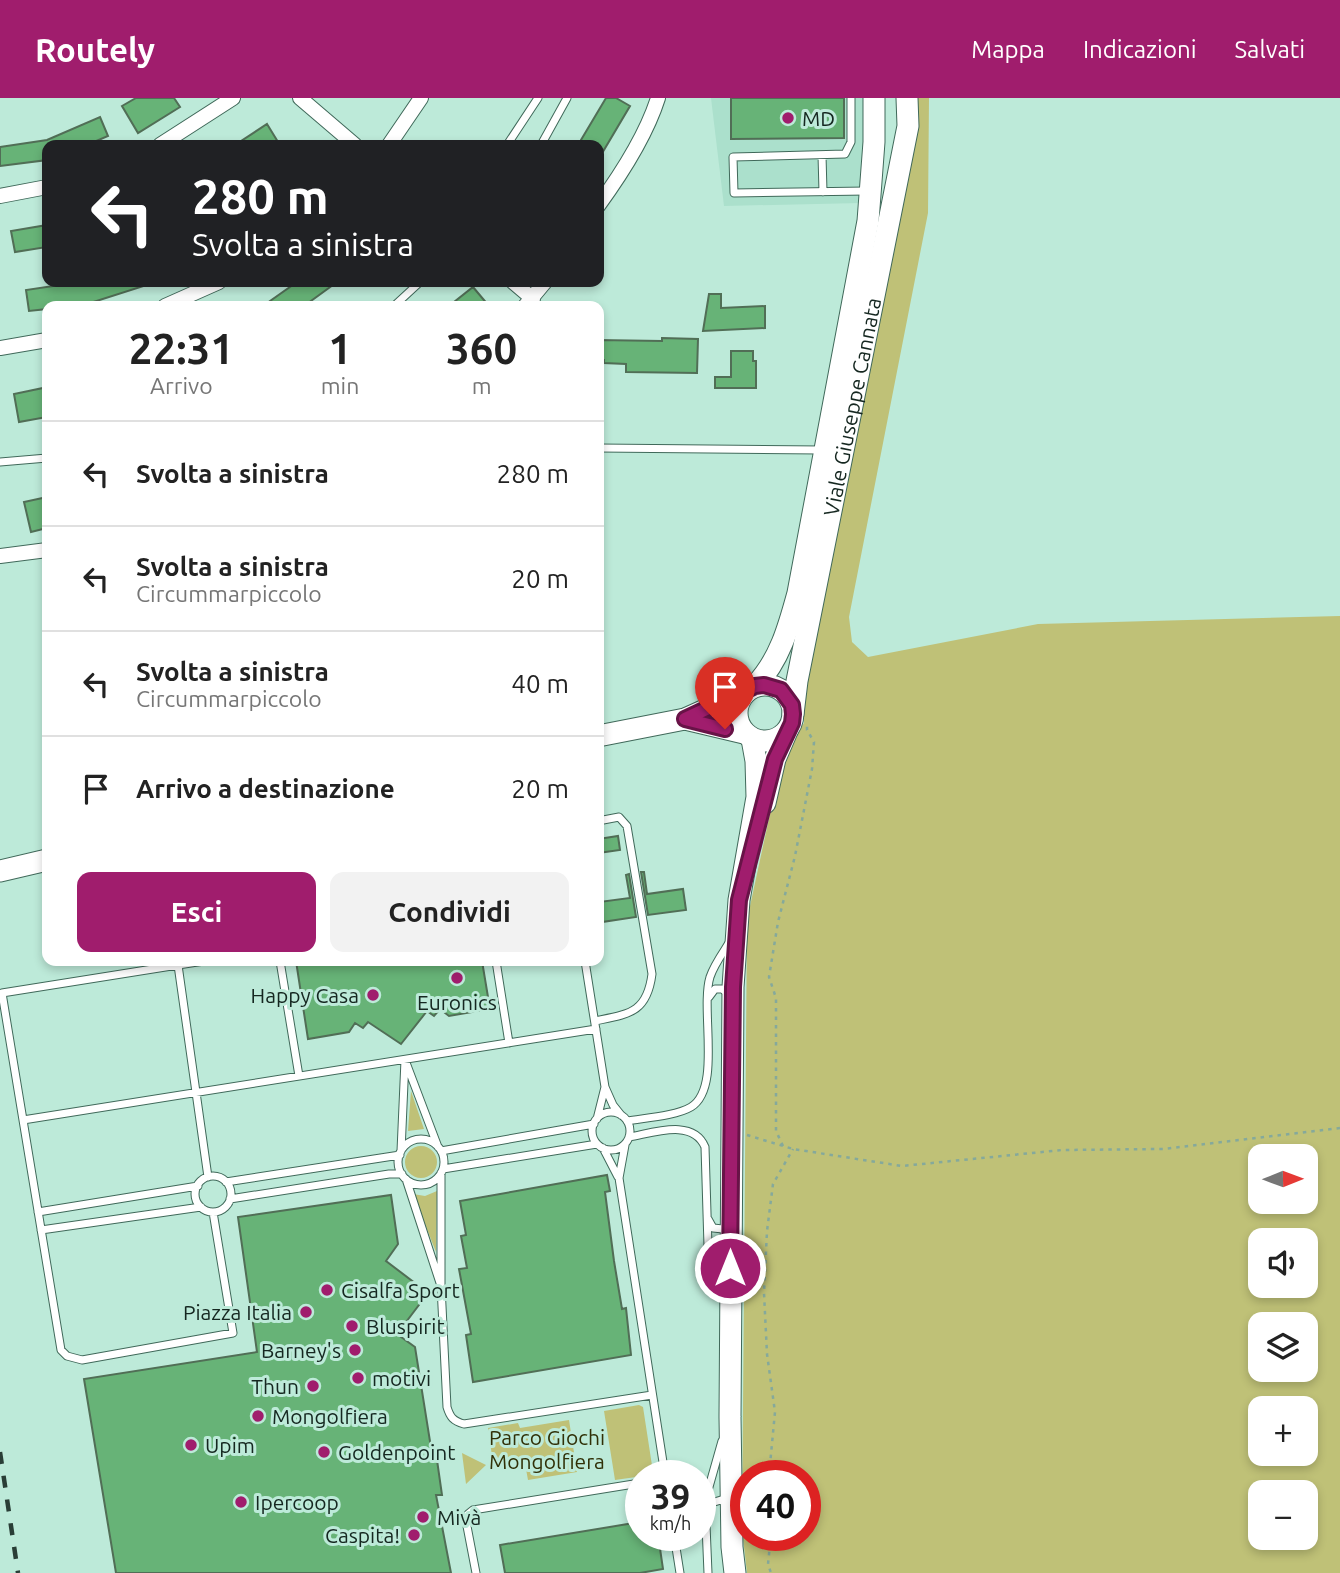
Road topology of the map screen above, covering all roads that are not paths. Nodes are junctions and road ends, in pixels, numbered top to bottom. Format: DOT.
graph roads {
  1 [pos="233,98"];
  2 [pos="300,98"];
  3 [pos="421,98"];
  4 [pos="538,98"];
  5 [pos="567,98"];
  6 [pos="659,98"];
  7 [pos="851,98"];
  8 [pos="874,98"];
  9 [pos="907,98"];
  10 [pos="168,140"];
  11 [pos="349,140"];
  12 [pos="392,140"];
  13 [pos="511,140"];
  14 [pos="544,140"];
  15 [pos="822,155"];
  16 [pos="42,188"];
  17 [pos="872,191"];
  18 [pos="823,192"];
  19 [pos="0,196"];
  20 [pos="604,198"];
  21 [pos="208,287"];
  22 [pos="415,287"];
  23 [pos="517,287"];
  24 [pos="541,287"];
  25 [pos="176,301"];
  26 [pos="399,301"];
  27 [pos="528,301"];
  28 [pos="530,301"];
  29 [pos="42,341"];
  30 [pos="0,348"];
  31 [pos="604,448"];
  32 [pos="825,450"];
  33 [pos="42,458"];
  34 [pos="0,462"];
  35 [pos="42,551"];
  36 [pos="0,556"];
  37 [pos="751,689"];
  38 [pos="685,719"];
  39 [pos="796,721"];
  40 [pos="604,735"];
  41 [pos="748,736"];
  42 [pos="604,820"];
  43 [pos="42,861"];
  44 [pos="0,871"];
  45 [pos="739,900"];
  46 [pos="737,931"];
  47 [pos="172,966"];
  48 [pos="178,966"];
  49 [pos="281,966"];
  50 [pos="497,966"];
  51 [pos="586,966"];
  52 [pos="733,998"];
  53 [pos="707,1001"];
  54 [pos="595,1025"];
  55 [pos="509,1043"];
  56 [pos="405,1060"];
  57 [pos="299,1076"];
  58 [pos="605,1087"];
  59 [pos="197,1092"];
  60 [pos="624,1118"];
  61 [pos="23,1120"];
  62 [pos="596,1121"];
  63 [pos="627,1141"];
  64 [pos="600,1146"];
  65 [pos="439,1149"];
  66 [pos="401,1153"];
  67 [pos="442,1171"];
  68 [pos="404,1176"];
  69 [pos="208,1177"];
  70 [pos="619,1178"];
  71 [pos="226,1182"];
  72 [pos="198,1186"];
  73 [pos="230,1199"];
  74 [pos="201,1207"];
  75 [pos="38,1212"];
  76 [pos="214,1212"];
  77 [pos="706,1215"];
  78 [pos="730,1217"];
  79 [pos="41,1230"];
  80 [pos="441,1286"];
  81 [pos="730,1294"];
  82 [pos="652,1395"];
  83 [pos="730,1417"];
  84 [pos="663,1460"];
  85 [pos="716,1460"];
  86 [pos="730,1460"];
  87 [pos="625,1485"];
  88 [pos="716,1502"];
  89 [pos="730,1508"];
  90 [pos="677,1551"];
  91 [pos="707,1551"];
  92 [pos="732,1551"];
  93 [pos="476,1573"];
  94 [pos="680,1573"];
  95 [pos="708,1573"];
  96 [pos="735,1573"];
  1 -- 10 [label="street"];
  2 -- 11 [label="street"];
  3 -- 12 [label="street"];
  4 -- 13 [label="lane"];
  5 -- 14 [label="lane"];
  6 -- 20 [label="street"];
  7 -- 15 [label="lane"];
  8 -- 17 [label="street, Viale Giuseppe Cannata"];
  9 -- 39 [label="street, Viale Giuseppe Cannata"];
  15 -- 18 [label="lane"];
  15 -- 18 [label="lane"];
  16 -- 19 [label="street"];
  17 -- 18 [label="lane"];
  17 -- 32 [label="street, Viale Giuseppe Cannata"];
  21 -- 25 [label="street"];
  22 -- 26 [label="lane"];
  23 -- 27 [label="street"];
  24 -- 28 [label="street"];
  29 -- 30 [label="street"];
  31 -- 32 [label="lane"];
  32 -- 37 [label="street, Viale Giuseppe Cannata"];
  33 -- 34 [label="lane"];
  35 -- 36 [label="street"];
  37 -- 38 [label="street"];
  37 -- 39 [label="street"];
  37 -- 41 [label="street"];
  38 -- 40 [label="street"];
  38 -- 41 [label="street"];
  39 -- 41 [label="street"];
  39 -- 45 [label="street, Viale Giuseppe Cannata"];
  41 -- 45 [label="street, Viale Giuseppe Cannata"];
  42 -- 54 [label="lane"];
  43 -- 44 [label="street"];
  45 -- 46 [label="street, Viale Giuseppe Cannata"];
  46 -- 52 [label="street, Viale Giuseppe Cannata"];
  46 -- 53 [label="lane"];
  47 -- 61 [label="lane"];
  48 -- 59 [label="lane"];
  49 -- 57 [label="lane"];
  50 -- 55 [label="lane"];
  51 -- 54 [label="lane"];
  52 -- 53 [label="lane"];
  52 -- 78 [label="street, Viale Giuseppe Cannata"];
  53 -- 60 [label="lane"];
  54 -- 55 [label="lane"];
  54 -- 58 [label="lane"];
  55 -- 56 [label="lane"];
  56 -- 57 [label="lane"];
  56 -- 65 [label="lane"];
  56 -- 66 [label="lane"];
  57 -- 59 [label="lane"];
  58 -- 60 [label="lane"];
  58 -- 62 [label="lane"];
  59 -- 61 [label="lane"];
  59 -- 69 [label="lane"];
  60 -- 62 [label="lane"];
  60 -- 63 [label="lane"];
  61 -- 75 [label="lane"];
  62 -- 64 [label="lane"];
  62 -- 65 [label="lane"];
  63 -- 64 [label="lane"];
  63 -- 70 [label="lane"];
  63 -- 77 [label="lane"];
  64 -- 67 [label="lane"];
  64 -- 70 [label="lane"];
  65 -- 66 [label="lane"];
  65 -- 67 [label="lane"];
  66 -- 68 [label="lane"];
  66 -- 71 [label="lane"];
  67 -- 68 [label="lane"];
  67 -- 80 [label="lane"];
  68 -- 73 [label="lane"];
  68 -- 80 [label="lane"];
  69 -- 71 [label="lane"];
  69 -- 72 [label="lane"];
  70 -- 82 [label="lane"];
  71 -- 73 [label="lane"];
  72 -- 74 [label="lane"];
  72 -- 75 [label="lane"];
  73 -- 76 [label="lane"];
  74 -- 76 [label="lane"];
  74 -- 79 [label="lane"];
  75 -- 79 [label="lane"];
  76 -- 79 [label="lane"];
  77 -- 78 [label="lane"];
  77 -- 81 [label="lane"];
  78 -- 81 [label="street, Viale Giuseppe Cannata"];
  80 -- 82 [label="lane"];
  81 -- 83 [label="street, Viale Giuseppe Cannata"];
  82 -- 84 [label="lane"];
  83 -- 85 [label="lane"];
  83 -- 86 [label="street, Viale Giuseppe Cannata"];
  87 -- 93 [label="lane"];
  88 -- 89 [label="lane"];
  90 -- 94 [label="lane"];
  91 -- 95 [label="lane"];
  92 -- 96 [label="street, Viale Giuseppe Cannata"];
}
